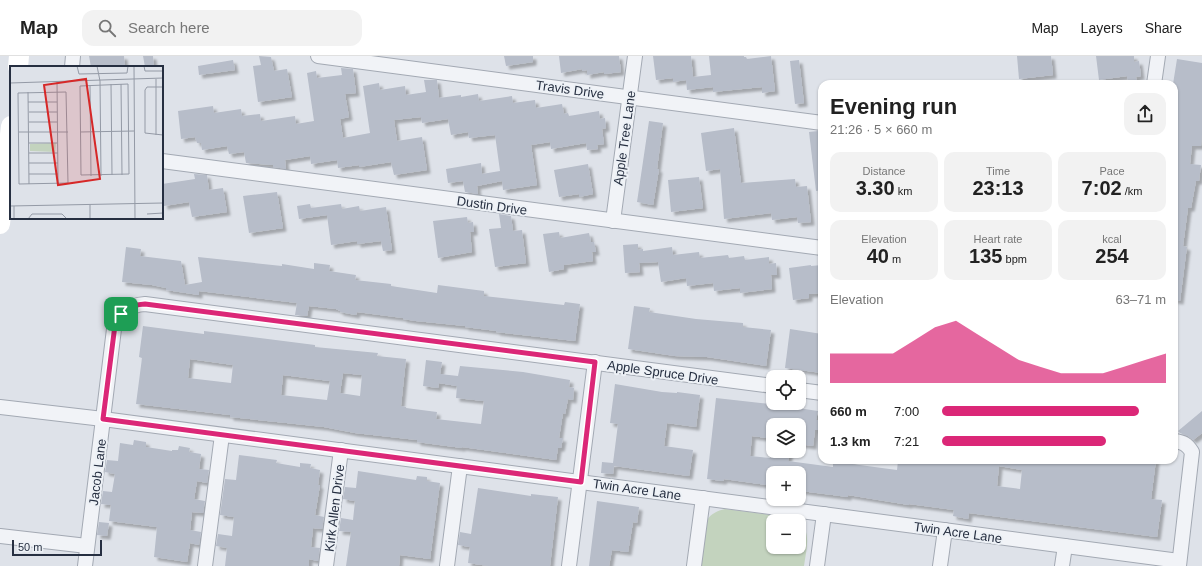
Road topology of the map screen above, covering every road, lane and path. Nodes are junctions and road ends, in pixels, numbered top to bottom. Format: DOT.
graph roads {
  1 [pos="19,56"];
  2 [pos="73,56"];
  3 [pos="318,56"];
  4 [pos="635,56"];
  5 [pos="1158,56"];
  6 [pos="18,66"];
  7 [pos="72,66"];
  8 [pos="1155,80"];
  9 [pos="630,97"];
  10 [pos="818,122"];
  11 [pos="10,135"];
  12 [pos="163,161"];
  13 [pos="613,221"];
  14 [pos="0,224"];
  15 [pos="818,247"];
  16 [pos="126,310"];
  17 [pos="595,362"];
  18 [pos="766,385"];
  19 [pos="806,391"];
  20 [pos="818,392"];
  21 [pos="0,407"];
  22 [pos="103,419"];
  23 [pos="222,435"];
  24 [pos="1178,442"];
  25 [pos="341,450"];
  26 [pos="460,466"];
  27 [pos="581,482"];
  28 [pos="704,498"];
  29 [pos="824,514"];
  30 [pos="945,530"];
  31 [pos="0,536"];
  32 [pos="87,546"];
  33 [pos="1065,546"];
  34 [pos="1179,563"];
  35 [pos="85,566"];
  36 [pos="205,566"];
  37 [pos="326,566"];
  38 [pos="447,566"];
  39 [pos="569,566"];
  40 [pos="694,566"];
  41 [pos="817,566"];
  42 [pos="940,566"];
  43 [pos="1062,566"];
  1 -- 6 [label="street"];
  2 -- 7 [label="street"];
  3 -- 9 [label="street, Travis Drive"];
  4 -- 9 [label="street, Apple Tree Lane"];
  5 -- 8 [label="street"];
  9 -- 10 [label="street, Travis Drive"];
  9 -- 13 [label="street, Apple Tree Lane"];
  11 -- 14 [label="street"];
  12 -- 13 [label="street, Dustin Drive"];
  13 -- 15 [label="street, Dustin Drive"];
  16 -- 17 [label="street, Apple Spruce Drive"];
  16 -- 22 [label="street, Jacob Lane"];
  17 -- 18 [label="street, Apple Spruce Drive"];
  17 -- 27 [label="street"];
  19 -- 20 [label="street"];
  21 -- 22 [label="street, Twin Acre Lane"];
  22 -- 23 [label="street, Twin Acre Lane"];
  22 -- 32 [label="street, Jacob Lane"];
  23 -- 25 [label="street, Twin Acre Lane"];
  23 -- 36 [label="street"];
  24 -- 34 [label="street"];
  25 -- 26 [label="street, Twin Acre Lane"];
  25 -- 37 [label="street, Kirk Allen Drive"];
  26 -- 27 [label="street, Twin Acre Lane"];
  26 -- 38 [label="street"];
  27 -- 28 [label="street, Twin Acre Lane"];
  27 -- 39 [label="street"];
  28 -- 29 [label="street, Twin Acre Lane"];
  28 -- 40 [label="street"];
  29 -- 30 [label="street, Twin Acre Lane"];
  29 -- 41 [label="street"];
  30 -- 33 [label="street, Twin Acre Lane"];
  30 -- 42 [label="street"];
  31 -- 32 [label="street"];
  32 -- 35 [label="street, Jacob Lane"];
  33 -- 34 [label="street, Twin Acre Lane"];
  33 -- 43 [label="street"];
}
